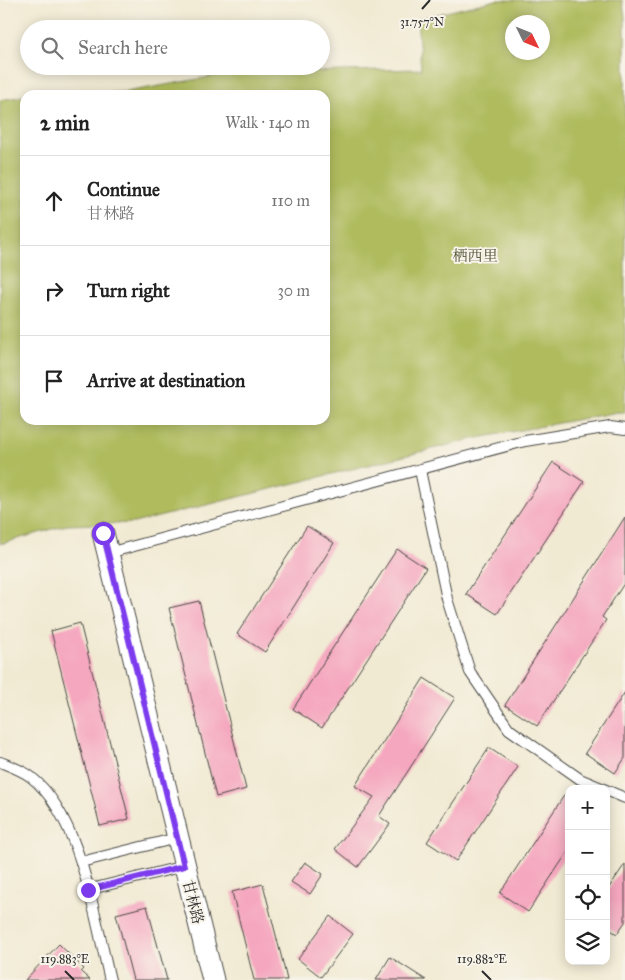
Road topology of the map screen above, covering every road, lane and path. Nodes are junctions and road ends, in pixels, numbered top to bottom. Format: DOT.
graph roads {
  1 [pos="625,428"];
  2 [pos="420,470"];
  3 [pos="105,543"];
  4 [pos="0,762"];
  5 [pos="595,785"];
  6 [pos="610,791"];
  7 [pos="625,798"];
  8 [pos="177,838"];
  9 [pos="80,862"];
  10 [pos="184,866"];
  11 [pos="88,890"];
  12 [pos="110,980"];
  13 [pos="213,980"];
  1 -- 2 [label="lane"];
  2 -- 3 [label="lane"];
  2 -- 5 [label="lane"];
  3 -- 8 [label="street, 甘林路"];
  4 -- 9 [label="lane"];
  6 -- 7 [label="lane"];
  8 -- 9 [label="lane"];
  8 -- 10 [label="street, 甘林路"];
  9 -- 11 [label="lane"];
  10 -- 11 [label="lane"];
  10 -- 13 [label="street, 甘林路"];
  11 -- 12 [label="lane"];
}
